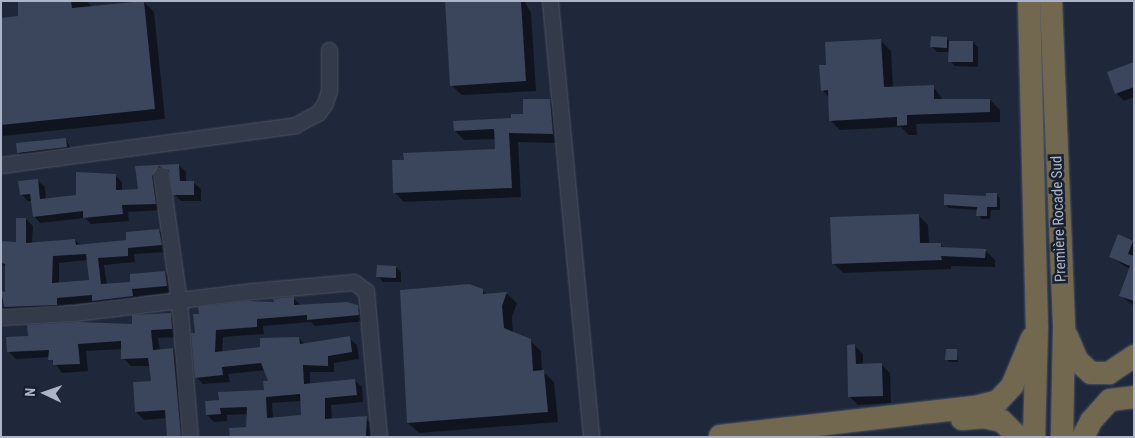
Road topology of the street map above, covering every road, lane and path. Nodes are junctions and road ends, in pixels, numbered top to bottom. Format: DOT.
graph roads {
  1 [pos="550,1"];
  2 [pos="1029,1"];
  3 [pos="1051,1"];
  4 [pos="329,50"];
  5 [pos="1,165"];
  6 [pos="161,175"];
  7 [pos="180,301"];
  8 [pos="1,317"];
  9 [pos="1037,326"];
  10 [pos="1064,330"];
  11 [pos="1134,356"];
  12 [pos="1134,397"];
  13 [pos="720,436"];
  14 [pos="190,437"];
  15 [pos="379,437"];
  16 [pos="591,437"];
  17 [pos="797,437"];
  18 [pos="1018,437"];
  19 [pos="1034,437"];
  20 [pos="1062,437"];
  21 [pos="1083,437"];
  1 -- 16 [label="street"];
  2 -- 9 [label="highway, Première Rocade Sud"];
  3 -- 10 [label="highway, Première Rocade Sud"];
  4 -- 5 [label="street"];
  6 -- 7 [label="street"];
  7 -- 8 [label="street"];
  7 -- 14 [label="street"];
  7 -- 15 [label="street"];
  9 -- 13 [label="highway"];
  9 -- 19 [label="highway, Première Rocade Sud"];
  10 -- 11 [label="highway"];
  10 -- 20 [label="highway, Première Rocade Sud"];
  12 -- 21 [label="highway"];
  17 -- 18 [label="highway"];
}
